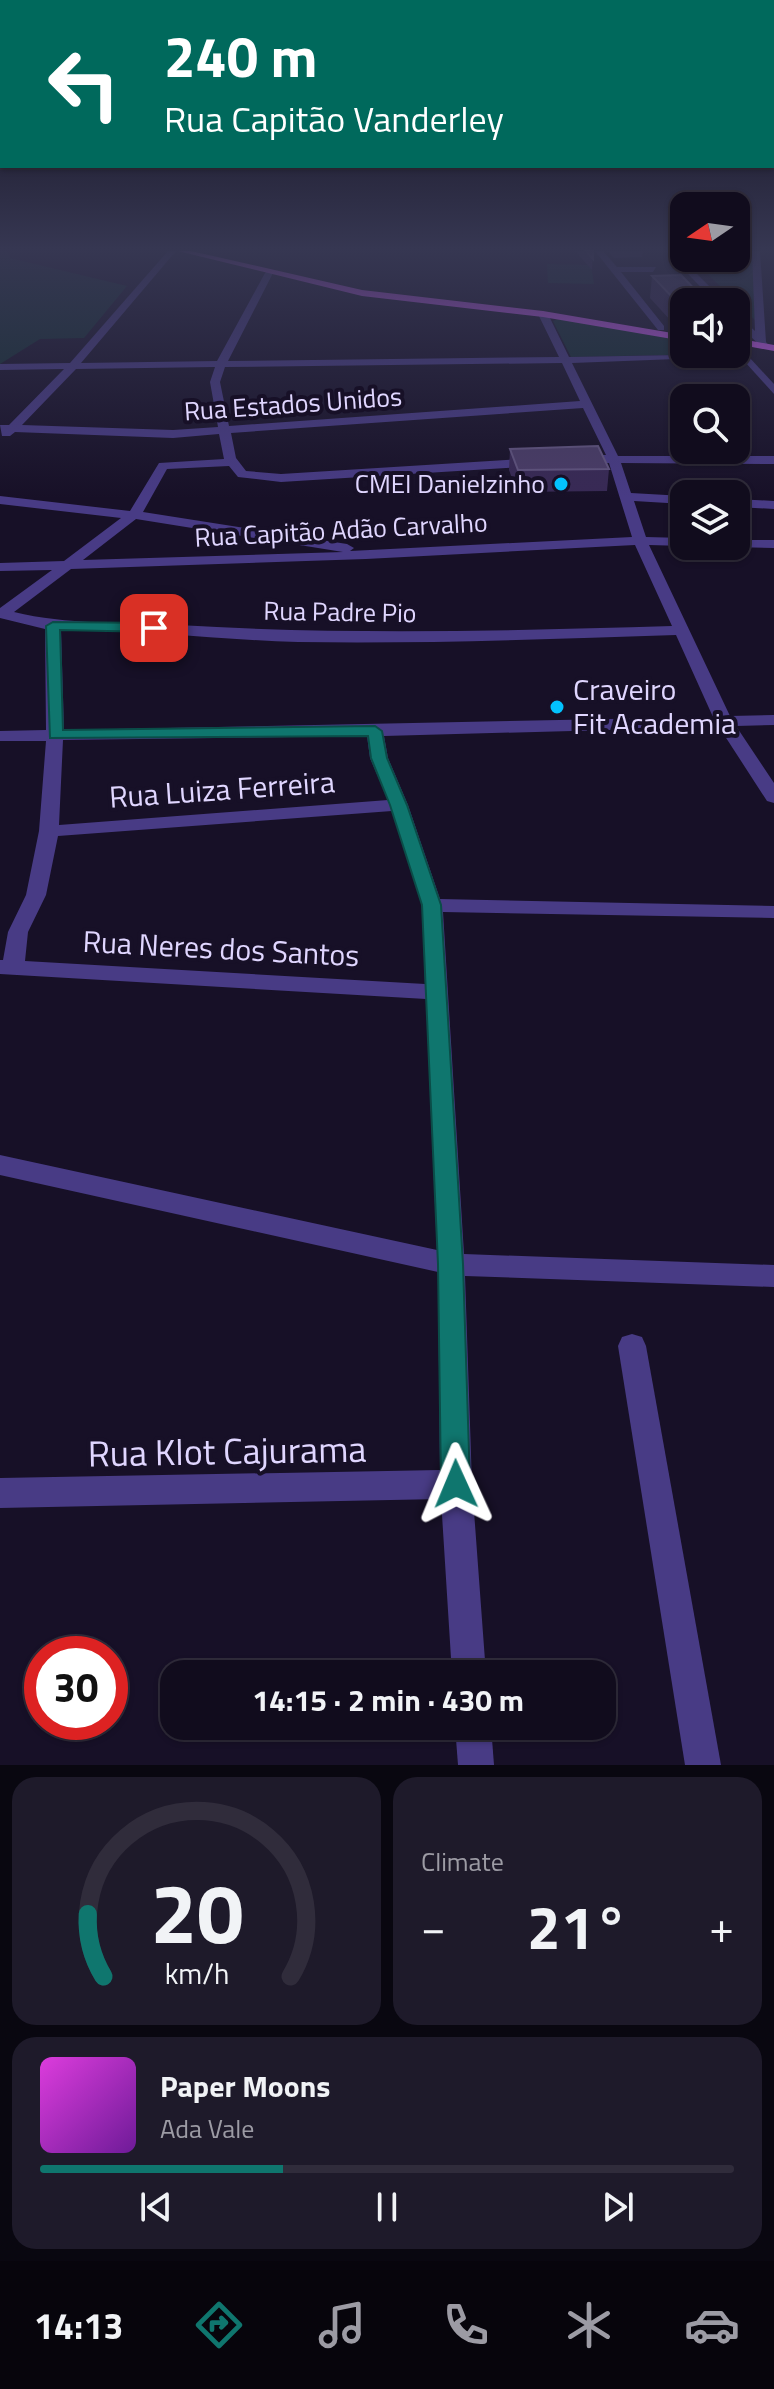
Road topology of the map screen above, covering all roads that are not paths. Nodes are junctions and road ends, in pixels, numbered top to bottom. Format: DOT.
graph roads {
  1 [pos="101,333"];
  2 [pos="237,333"];
  3 [pos="553,333"];
  4 [pos="750,350"];
  5 [pos="670,353"];
  6 [pos="774,354"];
  7 [pos="566,360"];
  8 [pos="221,364"];
  9 [pos="750,365"];
  10 [pos="75,366"];
  11 [pos="0,367"];
  12 [pos="774,391"];
  13 [pos="588,404"];
  14 [pos="6,429"];
  15 [pos="226,431"];
  16 [pos="0,439"];
  17 [pos="613,457"];
  18 [pos="568,460"];
  19 [pos="774,460"];
  20 [pos="553,461"];
  21 [pos="231,462"];
  22 [pos="626,497"];
  23 [pos="670,499"];
  24 [pos="0,500"];
  25 [pos="750,504"];
  26 [pos="774,505"];
  27 [pos="135,514"];
  28 [pos="640,541"];
  29 [pos="670,542"];
  30 [pos="750,544"];
  31 [pos="774,544"];
  32 [pos="366,555"];
  33 [pos="64,565"];
  34 [pos="0,567"];
  35 [pos="1,613"];
  36 [pos="53,626"];
  37 [pos="681,630"];
  38 [pos="774,720"];
  39 [pos="724,721"];
  40 [pos="375,731"];
  41 [pos="55,735"];
  42 [pos="0,736"];
  43 [pos="774,797"];
  44 [pos="399,805"];
  45 [pos="49,831"];
  46 [pos="432,905"];
  47 [pos="774,912"];
  48 [pos="6,967"];
  49 [pos="439,992"];
  50 [pos="0,1165"];
  51 [pos="451,1264"];
  52 [pos="774,1276"];
  53 [pos="632,1346"];
  54 [pos="456,1484"];
  55 [pos="0,1493"];
  56 [pos="468,1660"];
  57 [pos="474,1740"];
  58 [pos="476,1765"];
  59 [pos="703,1765"];
  1 -- 10 [label="street"];
  2 -- 8 [label="street"];
  3 -- 7 [label="street"];
  4 -- 6 [label="main road"];
  5 -- 7 [label="street"];
  7 -- 8 [label="street"];
  7 -- 13 [label="street"];
  8 -- 10 [label="street"];
  8 -- 15 [label="street"];
  9 -- 12 [label="street"];
  10 -- 11 [label="street"];
  10 -- 14 [label="street"];
  13 -- 15 [label="street, Rua Estados Unidos"];
  13 -- 17 [label="street"];
  14 -- 15 [label="street, Rua Estados Unidos"];
  14 -- 16 [label="street"];
  15 -- 21 [label="street"];
  17 -- 18 [label="street"];
  17 -- 19 [label="street"];
  17 -- 22 [label="street"];
  20 -- 21 [label="street"];
  21 -- 27 [label="street"];
  22 -- 23 [label="street"];
  22 -- 28 [label="street"];
  24 -- 27 [label="street"];
  25 -- 26 [label="street"];
  27 -- 32 [label="street"];
  27 -- 33 [label="street"];
  28 -- 29 [label="street, Rua Capitão Adão Carvalho"];
  28 -- 32 [label="street, Rua Capitão Adão Carvalho"];
  28 -- 37 [label="street"];
  30 -- 31 [label="street"];
  32 -- 33 [label="street, Rua Capitão Adão Carvalho"];
  33 -- 34 [label="street, Rua Capitão Adão Carvalho"];
  33 -- 35 [label="street"];
  35 -- 36 [label="street, Rua Padre Pio"];
  36 -- 37 [label="street, Rua Padre Pio"];
  36 -- 41 [label="street"];
  37 -- 39 [label="street"];
  38 -- 39 [label="street"];
  39 -- 40 [label="street"];
  39 -- 43 [label="street"];
  40 -- 41 [label="street"];
  40 -- 44 [label="street"];
  41 -- 42 [label="street"];
  41 -- 45 [label="street"];
  44 -- 45 [label="street, Rua Luiza Ferreira"];
  44 -- 46 [label="street"];
  45 -- 48 [label="street"];
  46 -- 47 [label="street"];
  46 -- 49 [label="street"];
  48 -- 49 [label="street, Rua Neres dos Santos"];
  49 -- 51 [label="street"];
  50 -- 51 [label="street"];
  51 -- 52 [label="street"];
  51 -- 54 [label="street"];
  53 -- 59 [label="street"];
  54 -- 55 [label="street, Rua Klot Cajurama"];
  54 -- 56 [label="street"];
  57 -- 58 [label="street"];
}
